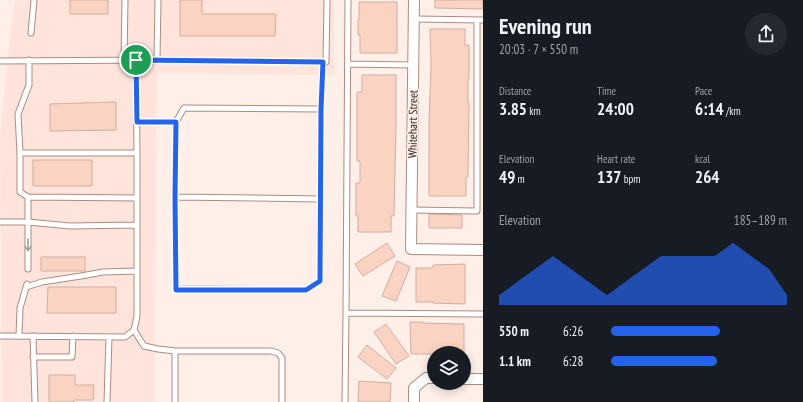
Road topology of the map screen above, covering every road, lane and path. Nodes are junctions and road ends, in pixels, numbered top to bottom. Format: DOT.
graph roads {
  1 [pos="34,0"];
  2 [pos="125,0"];
  3 [pos="158,0"];
  4 [pos="327,0"];
  5 [pos="348,0"];
  6 [pos="414,0"];
  7 [pos="414,19"];
  8 [pos="477,20"];
  9 [pos="483,20"];
  10 [pos="31,33"];
  11 [pos="29,60"];
  12 [pos="124,60"];
  13 [pos="136,60"];
  14 [pos="158,60"];
  15 [pos="0,61"];
  16 [pos="323,62"];
  17 [pos="348,64"];
  18 [pos="413,65"];
  19 [pos="321,109"];
  20 [pos="137,122"];
  21 [pos="176,122"];
  22 [pos="20,153"];
  23 [pos="137,153"];
  24 [pos="28,197"];
  25 [pos="175,197"];
  26 [pos="137,198"];
  27 [pos="321,199"];
  28 [pos="412,210"];
  29 [pos="0,222"];
  30 [pos="28,222"];
  31 [pos="137,225"];
  32 [pos="483,250"];
  33 [pos="28,269"];
  34 [pos="137,271"];
  35 [pos="346,313"];
  36 [pos="483,314"];
  37 [pos="134,330"];
  38 [pos="0,336"];
  39 [pos="19,336"];
  40 [pos="33,336"];
  41 [pos="73,336"];
  42 [pos="110,337"];
  43 [pos="175,351"];
  44 [pos="33,357"];
  45 [pos="427,378"];
  46 [pos="471,379"];
  47 [pos="483,379"];
  48 [pos="35,402"];
  49 [pos="107,402"];
  50 [pos="175,402"];
  51 [pos="282,402"];
  52 [pos="345,402"];
  53 [pos="414,402"];
  1 -- 10 [label="lane"];
  2 -- 12 [label="lane"];
  3 -- 14 [label="lane"];
  4 -- 16 [label="lane"];
  5 -- 17 [label="lane"];
  6 -- 7 [label="street, Whitehart Street"];
  7 -- 8 [label="lane"];
  7 -- 18 [label="street, Whitehart Street"];
  8 -- 9 [label="lane"];
  8 -- 28 [label="lane"];
  11 -- 12 [label="lane"];
  11 -- 15 [label="lane"];
  11 -- 22 [label="lane"];
  12 -- 13 [label="lane"];
  13 -- 14 [label="lane"];
  13 -- 20 [label="lane"];
  14 -- 16 [label="lane"];
  16 -- 19 [label="lane"];
  17 -- 18 [label="lane"];
  17 -- 35 [label="lane"];
  18 -- 28 [label="street, Whitehart Street"];
  19 -- 21 [label="lane"];
  19 -- 27 [label="lane"];
  20 -- 21 [label="lane"];
  20 -- 23 [label="lane"];
  21 -- 25 [label="lane"];
  22 -- 23 [label="lane"];
  22 -- 24 [label="lane"];
  23 -- 26 [label="lane"];
  24 -- 26 [label="lane"];
  24 -- 30 [label="lane"];
  25 -- 27 [label="lane"];
  25 -- 27 [label="lane"];
  26 -- 31 [label="lane"];
  28 -- 32 [label="street, Whitehart Street"];
  29 -- 30 [label="lane"];
  30 -- 31 [label="lane"];
  30 -- 33 [label="lane, one-way"];
  31 -- 34 [label="lane"];
  34 -- 37 [label="lane"];
  34 -- 39 [label="lane"];
  35 -- 36 [label="lane"];
  35 -- 52 [label="lane"];
  37 -- 42 [label="lane"];
  37 -- 43 [label="lane"];
  38 -- 39 [label="lane"];
  39 -- 40 [label="lane"];
  40 -- 41 [label="lane"];
  40 -- 44 [label="lane"];
  41 -- 42 [label="lane"];
  41 -- 44 [label="lane"];
  42 -- 49 [label="lane"];
  43 -- 50 [label="lane"];
  43 -- 51 [label="lane"];
  44 -- 48 [label="lane"];
  45 -- 53 [label="street"];
  46 -- 47 [label="street"];
}
